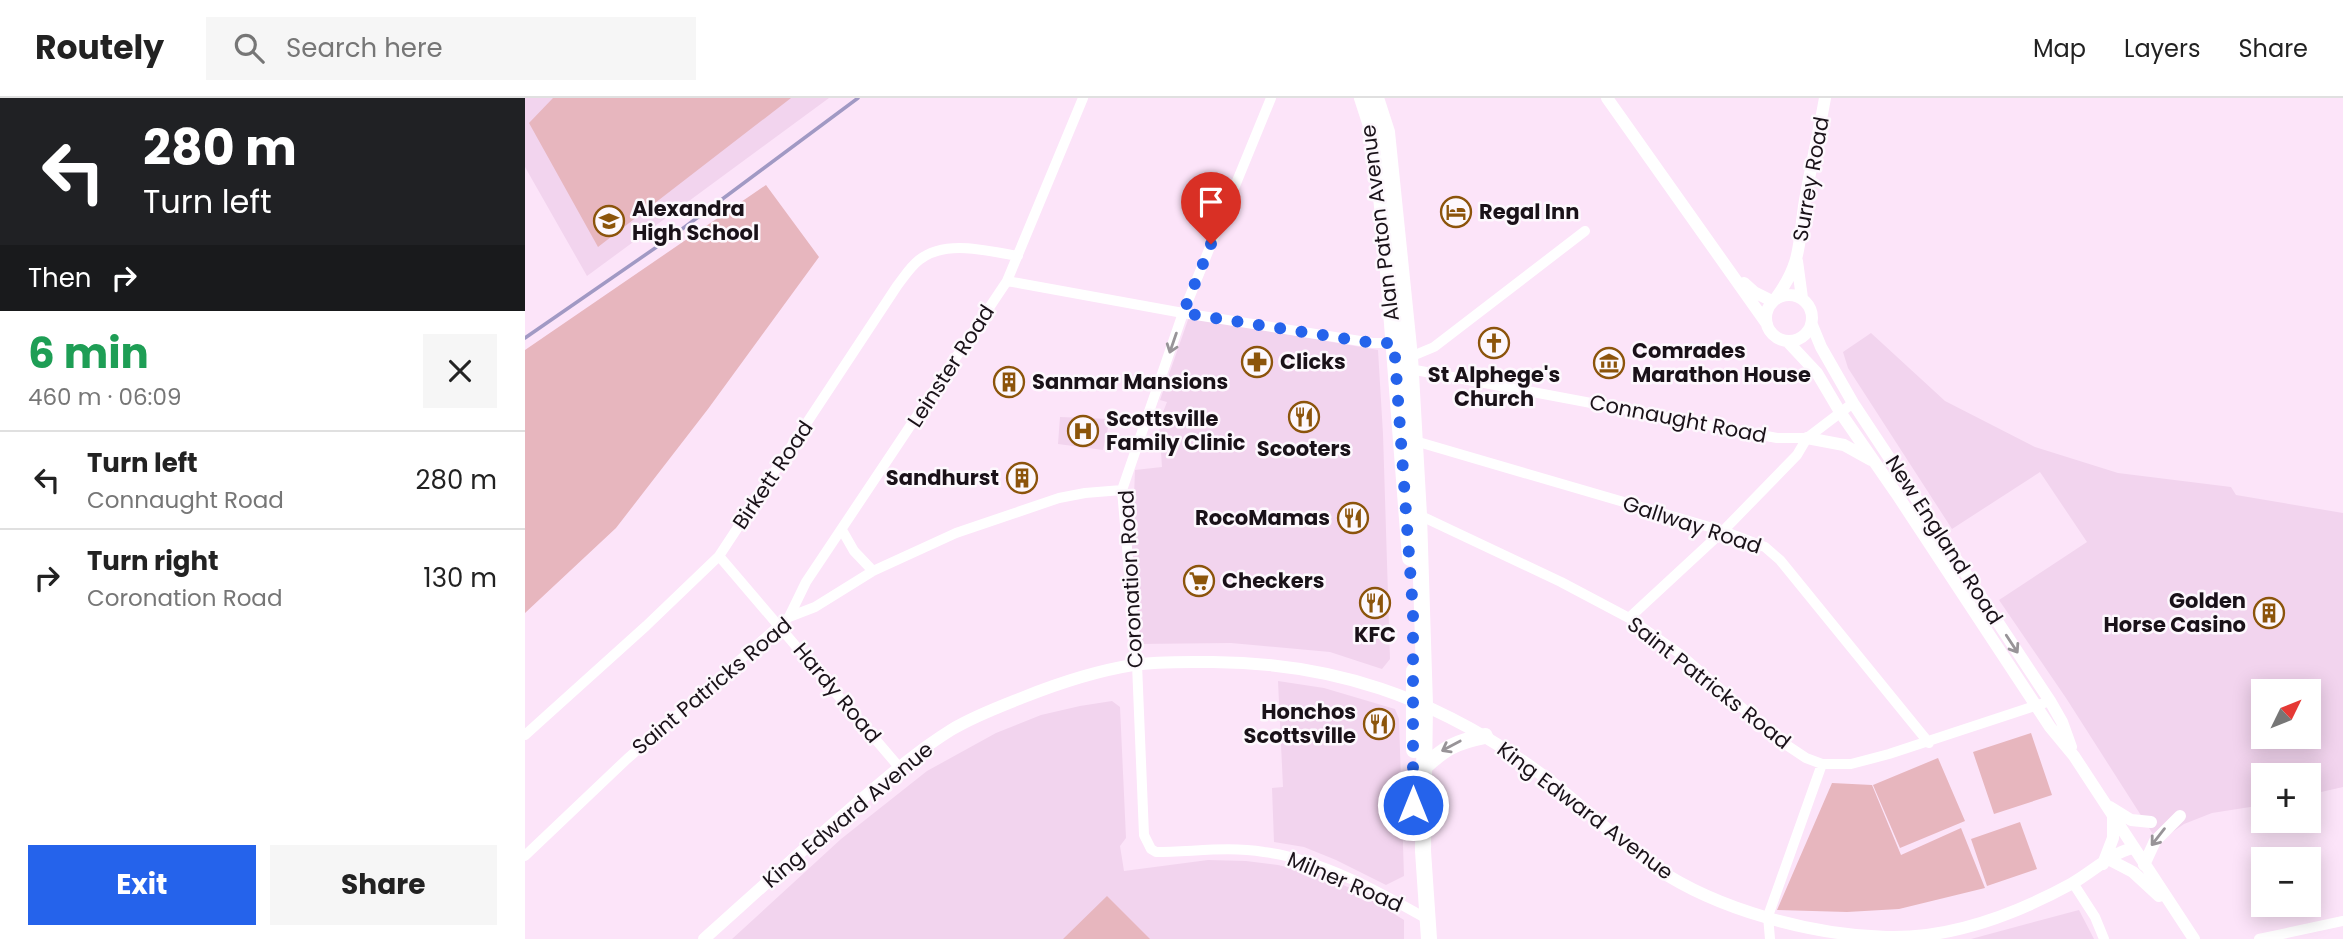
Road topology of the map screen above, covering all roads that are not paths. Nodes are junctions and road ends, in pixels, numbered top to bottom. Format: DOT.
graph roads {
  1 [pos="1083,98"];
  2 [pos="1271,98"];
  3 [pos="1362,98"];
  4 [pos="1375,98"];
  5 [pos="1607,98"];
  6 [pos="1825,98"];
  7 [pos="1584,231"];
  8 [pos="1018,256"];
  9 [pos="1797,261"];
  10 [pos="1728,269"];
  11 [pos="1007,281"];
  12 [pos="1802,298"];
  13 [pos="1774,299"];
  14 [pos="1183,313"];
  15 [pos="1767,324"];
  16 [pos="1812,325"];
  17 [pos="1788,342"];
  18 [pos="1394,343"];
  19 [pos="1410,363"];
  20 [pos="1853,403"];
  21 [pos="1840,412"];
  22 [pos="1807,438"];
  23 [pos="1415,441"];
  24 [pos="1875,462"];
  25 [pos="1122,490"];
  26 [pos="1419,515"];
  27 [pos="842,530"];
  28 [pos="1723,531"];
  29 [pos="719,556"];
  30 [pos="873,570"];
  31 [pos="789,617"];
  32 [pos="1629,618"];
  33 [pos="780,626"];
  34 [pos="1137,664"];
  35 [pos="2050,701"];
  36 [pos="1419,703"];
  37 [pos="2036,706"];
  38 [pos="525,735"];
  39 [pos="1485,736"];
  40 [pos="1929,743"];
  41 [pos="2074,756"];
  42 [pos="1822,764"];
  43 [pos="899,766"];
  44 [pos="1423,768"];
  45 [pos="2104,803"];
  46 [pos="2180,816"];
  47 [pos="2113,817"];
  48 [pos="2151,822"];
  49 [pos="1144,835"];
  50 [pos="2128,846"];
  51 [pos="1423,851"];
  52 [pos="525,856"];
  53 [pos="2106,862"];
  54 [pos="2144,864"];
  55 [pos="2073,883"];
  56 [pos="1768,916"];
  57 [pos="2179,916"];
  58 [pos="2343,921"];
  59 [pos="723,922"];
  60 [pos="1430,933"];
  61 [pos="704,939"];
  62 [pos="713,939"];
  63 [pos="1770,939"];
  64 [pos="2104,939"];
  65 [pos="2194,939"];
  66 [pos="2259,939"];
  1 -- 8 [label="street, Leinster Road"];
  2 -- 14 [label="street, Coronation Road"];
  3 -- 18 [label="main road, Alan Paton Avenue"];
  4 -- 19 [label="main road, Alan Paton Avenue"];
  5 -- 10 [label="street"];
  6 -- 9 [label="street, Surrey Road"];
  7 -- 19 [label="street"];
  8 -- 11 [label="street, Leinster Road"];
  8 -- 29 [label="street, Birkett Road"];
  9 -- 12 [label="street, Surrey Road"];
  9 -- 13 [label="street, Surrey Road"];
  10 -- 13 [label="street"];
  10 -- 15 [label="street"];
  11 -- 14 [label="street"];
  11 -- 27 [label="street, Leinster Road"];
  12 -- 13 [label="street"];
  12 -- 16 [label="street"];
  13 -- 15 [label="street"];
  14 -- 18 [label="street"];
  14 -- 25 [label="street, Coronation Road, one-way"];
  15 -- 17 [label="street"];
  16 -- 17 [label="street"];
  16 -- 20 [label="street, New England Road"];
  17 -- 21 [label="street, New England Road"];
  18 -- 36 [label="main road, Alan Paton Avenue"];
  19 -- 22 [label="street, Connaught Road"];
  19 -- 23 [label="main road, Alan Paton Avenue"];
  20 -- 21 [label="street"];
  20 -- 35 [label="street, New England Road, one-way"];
  21 -- 22 [label="street"];
  21 -- 24 [label="street, New England Road"];
  22 -- 24 [label="street"];
  22 -- 28 [label="street"];
  23 -- 26 [label="main road, Alan Paton Avenue"];
  23 -- 28 [label="street, Gallway Road"];
  24 -- 37 [label="street, New England Road"];
  25 -- 30 [label="street, Saint Patricks Road"];
  25 -- 34 [label="street, Coronation Road"];
  26 -- 32 [label="street, Saint Patricks Road"];
  26 -- 36 [label="main road, Alan Paton Avenue"];
  27 -- 30 [label="street"];
  27 -- 31 [label="street, Leinster Road"];
  28 -- 32 [label="street"];
  28 -- 40 [label="street, Gallway Road"];
  29 -- 33 [label="street, Hardy Road"];
  29 -- 38 [label="street, Birkett Road"];
  30 -- 31 [label="street, Saint Patricks Road"];
  31 -- 33 [label="street, Saint Patricks Road"];
  32 -- 42 [label="street, Saint Patricks Road"];
  33 -- 43 [label="street, Hardy Road"];
  33 -- 52 [label="street, Saint Patricks Road"];
  34 -- 36 [label="street, King Edward Avenue"];
  34 -- 43 [label="street, King Edward Avenue"];
  34 -- 49 [label="street, Coronation Road"];
  35 -- 37 [label="street, Saint Patricks Road"];
  35 -- 41 [label="street, New England Road"];
  36 -- 39 [label="street, King Edward Avenue"];
  36 -- 44 [label="main road, Alan Paton Avenue"];
  36 -- 51 [label="main road, Alan Paton Avenue"];
  37 -- 40 [label="street, Saint Patricks Road"];
  37 -- 41 [label="street, New England Road"];
  39 -- 44 [label="main road, one-way"];
  39 -- 56 [label="street, King Edward Avenue"];
  40 -- 42 [label="street, Saint Patricks Road"];
  41 -- 45 [label="street, New England Road"];
  42 -- 56 [label="street"];
  43 -- 59 [label="street, King Edward Avenue"];
  44 -- 51 [label="main road, Alan Paton Avenue"];
  45 -- 47 [label="street, New England Road"];
  45 -- 48 [label="street"];
  46 -- 54 [label="street, one-way"];
  47 -- 50 [label="street, New England Road"];
  47 -- 53 [label="street"];
  49 -- 60 [label="street, Milner Road"];
  50 -- 53 [label="street, King Edward Avenue"];
  50 -- 54 [label="street, New England Road"];
  51 -- 60 [label="main road, Alan Paton Avenue"];
  53 -- 55 [label="street, King Edward Avenue"];
  53 -- 57 [label="street"];
  54 -- 57 [label="street, New England Road"];
  55 -- 56 [label="street, King Edward Avenue"];
  55 -- 64 [label="street"];
  56 -- 63 [label="street"];
  57 -- 65 [label="street, New England Road"];
  58 -- 66 [label="street"];
  59 -- 61 [label="street, King Edward Avenue"];
  59 -- 62 [label="street"];
}
